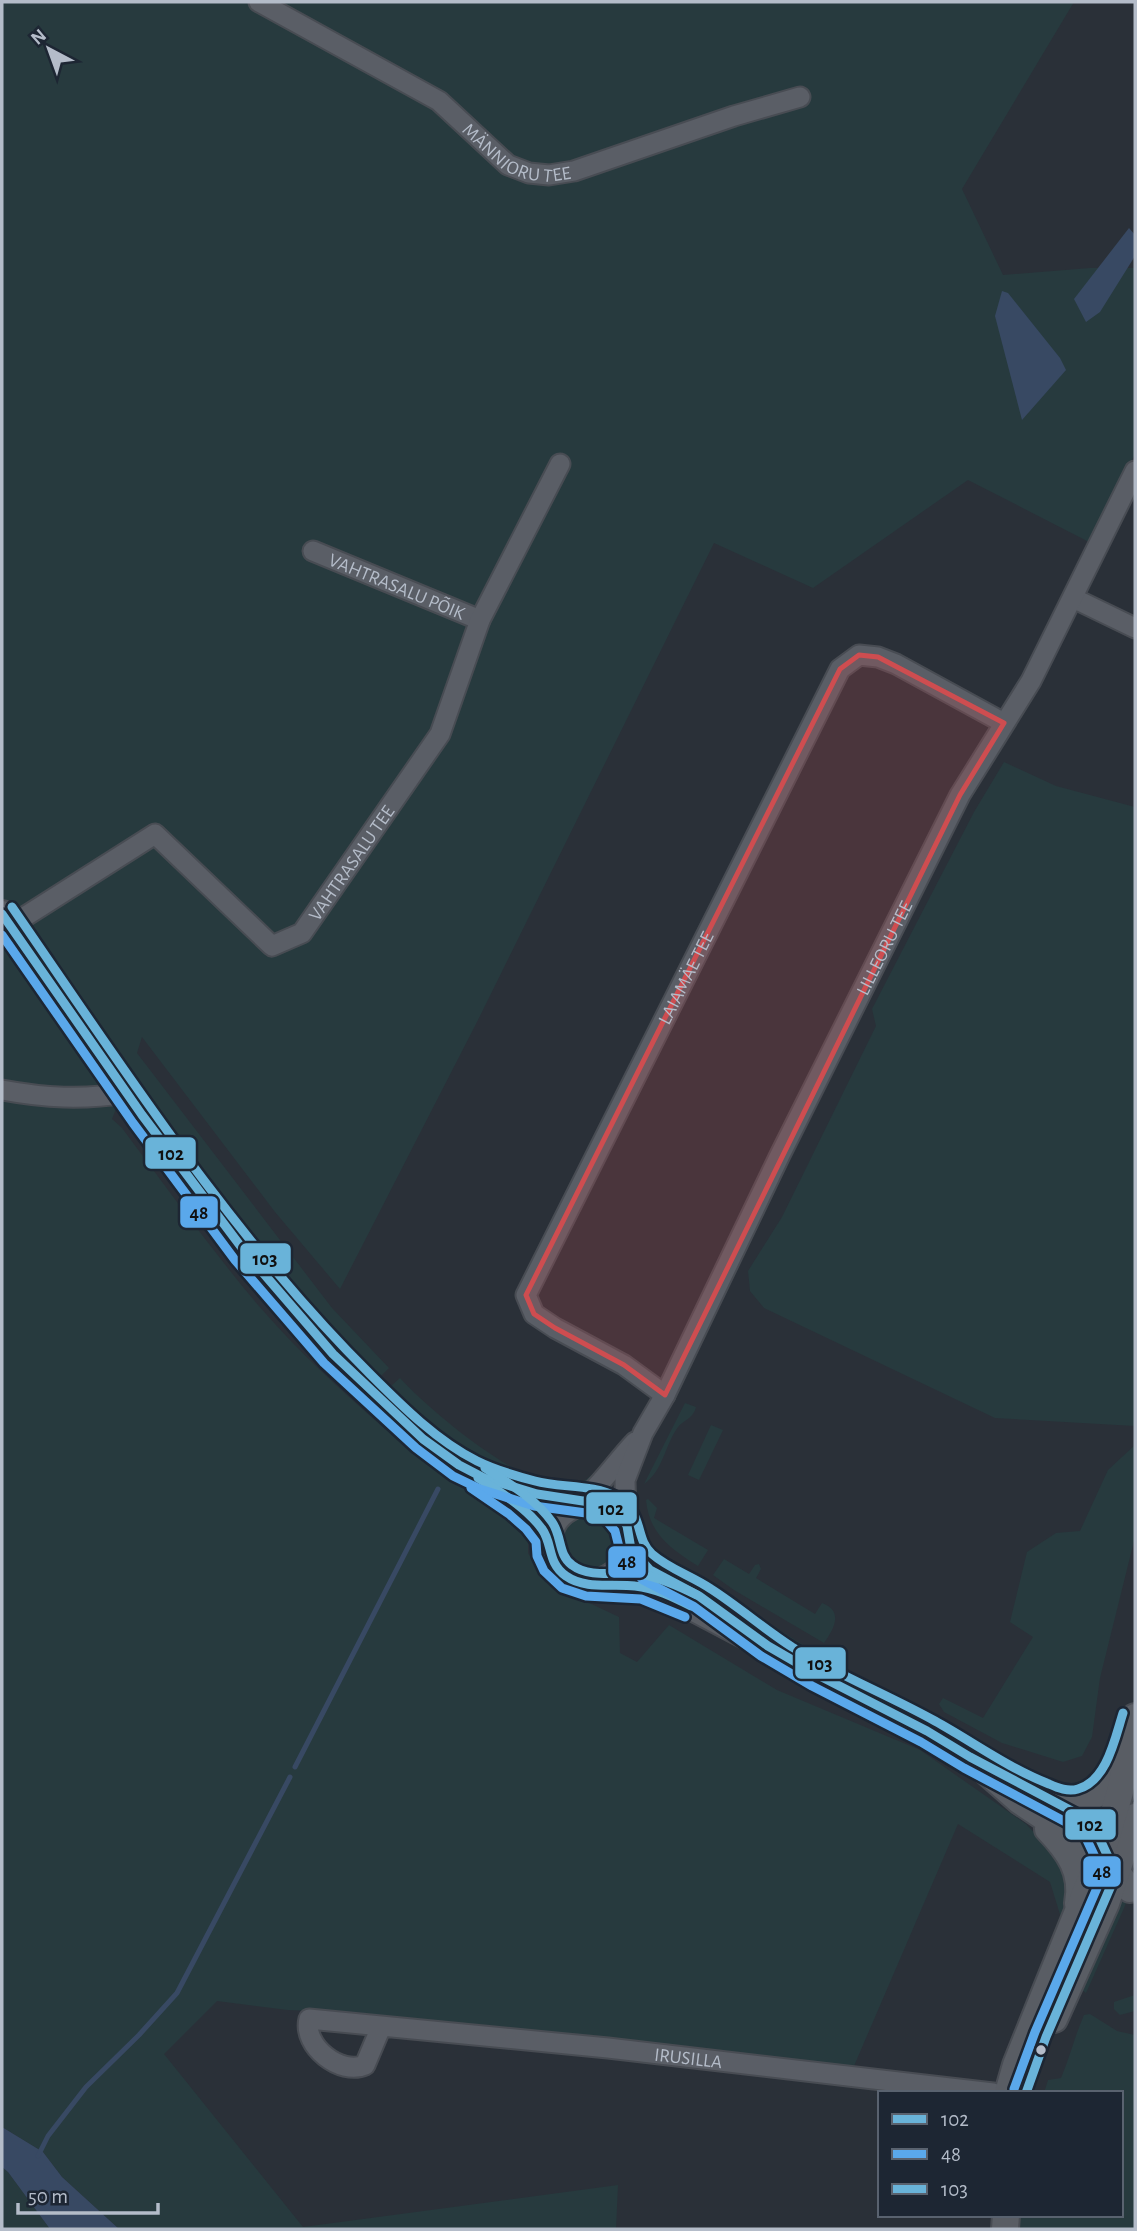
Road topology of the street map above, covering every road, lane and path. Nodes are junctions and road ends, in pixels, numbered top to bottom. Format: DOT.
graph roads {
  1 [pos="259,2"];
  2 [pos="800,97"];
  3 [pos="560,464"];
  4 [pos="1135,471"];
  5 [pos="313,551"];
  6 [pos="1073,598"];
  7 [pos="480,620"];
  8 [pos="1135,628"];
  9 [pos="1004,723"];
  10 [pos="6,920"];
  11 [pos="2,1090"];
  12 [pos="126,1093"];
  13 [pos="665,1395"];
  14 [pos="643,1433"];
  15 [pos="471,1473"];
  16 [pos="581,1502"];
  17 [pos="626,1522"];
  18 [pos="548,1538"];
  19 [pos="631,1549"];
  20 [pos="597,1583"];
  21 [pos="768,1646"];
  22 [pos="1135,1718"];
  23 [pos="970,1757"];
  24 [pos="1052,1800"];
  25 [pos="1020,1801"];
  26 [pos="1135,1817"];
  27 [pos="1104,1849"];
  28 [pos="1127,1884"];
  29 [pos="1073,1928"];
  30 [pos="381,2026"];
  31 [pos="976,2091"];
  32 [pos="1009,2091"];
  33 [pos="1027,2091"];
  1 -- 2 [label="street, MÄNNIORU TEE"];
  3 -- 7 [label="street, VAHTRASALU TEE"];
  4 -- 6 [label="street, LILLEORU TEE"];
  5 -- 7 [label="street, VAHTRASALU PÕIK"];
  6 -- 8 [label="street"];
  6 -- 9 [label="street, LILLEORU TEE"];
  7 -- 10 [label="street, VAHTRASALU TEE"];
  9 -- 13 [label="street, LILLEORU TEE"];
  9 -- 13 [label="street, LAIAMÄE TEE"];
  10 -- 12 [label="main road"];
  11 -- 12 [label="street"];
  12 -- 15 [label="main road"];
  13 -- 14 [label="street, LILLEORU TEE"];
  14 -- 16 [label="street, LILLEORU TEE"];
  14 -- 17 [label="street, LILLEORU TEE"];
  15 -- 16 [label="main road"];
  15 -- 18 [label="main road"];
  16 -- 17 [label="main road"];
  16 -- 18 [label="main road"];
  17 -- 19 [label="main road"];
  18 -- 20 [label="main road"];
  19 -- 20 [label="main road"];
  19 -- 21 [label="main road"];
  20 -- 21 [label="main road"];
  21 -- 23 [label="main road"];
  22 -- 24 [label="main road"];
  22 -- 27 [label="main road"];
  23 -- 24 [label="main road"];
  23 -- 25 [label="main road"];
  24 -- 27 [label="main road"];
  25 -- 27 [label="main road"];
  25 -- 29 [label="main road"];
  26 -- 27 [label="main road"];
  26 -- 28 [label="main road"];
  27 -- 28 [label="main road"];
  27 -- 29 [label="main road"];
  28 -- 33 [label="main road"];
  29 -- 32 [label="main road"];
  30 -- 31 [label="street, IRUSILLA"];
}
